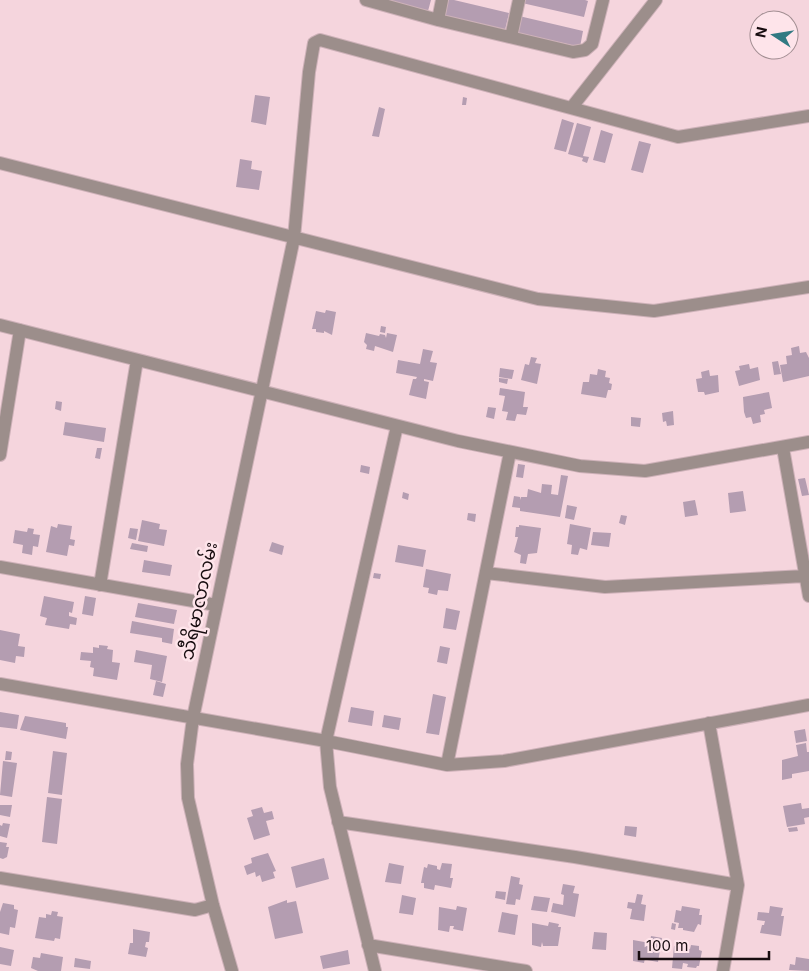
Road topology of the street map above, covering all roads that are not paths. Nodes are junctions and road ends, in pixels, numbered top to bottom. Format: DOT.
graph roads {
  1 [pos="366,0"];
  2 [pos="442,0"];
  3 [pos="519,0"];
  4 [pos="603,0"];
  5 [pos="656,0"];
  6 [pos="438,20"];
  7 [pos="511,37"];
  8 [pos="572,107"];
  9 [pos="809,116"];
  10 [pos="0,163"];
  11 [pos="294,238"];
  12 [pos="809,287"];
  13 [pos="0,325"];
  14 [pos="20,330"];
  15 [pos="137,360"];
  16 [pos="261,390"];
  17 [pos="397,426"];
  18 [pos="809,442"];
  19 [pos="783,448"];
  20 [pos="510,452"];
  21 [pos="0,455"];
  22 [pos="0,567"];
  23 [pos="486,573"];
  24 [pos="805,576"];
  25 [pos="100,585"];
  26 [pos="809,596"];
  27 [pos="216,605"];
  28 [pos="0,684"];
  29 [pos="809,705"];
  30 [pos="193,718"];
  31 [pos="708,723"];
  32 [pos="326,741"];
  33 [pos="447,765"];
  34 [pos="338,822"];
  35 [pos="0,878"];
  36 [pos="738,885"];
  37 [pos="213,904"];
  38 [pos="368,945"];
  39 [pos="232,971"];
  40 [pos="375,971"];
  41 [pos="526,971"];
  42 [pos="723,971"];
  1 -- 6 [label="street"];
  2 -- 6 [label="street"];
  3 -- 7 [label="street"];
  4 -- 7 [label="street"];
  5 -- 8 [label="street"];
  6 -- 7 [label="street"];
  8 -- 9 [label="street"];
  8 -- 11 [label="street, သီရိမာလာလမ်း"];
  10 -- 11 [label="street"];
  11 -- 12 [label="street"];
  11 -- 16 [label="street, သီရိမာလာလမ်း"];
  13 -- 14 [label="street"];
  14 -- 15 [label="street"];
  14 -- 21 [label="street"];
  15 -- 16 [label="street"];
  15 -- 25 [label="street"];
  16 -- 17 [label="street"];
  16 -- 27 [label="street, သီရိမာလာလမ်း"];
  17 -- 20 [label="street"];
  17 -- 32 [label="street"];
  18 -- 19 [label="street"];
  19 -- 20 [label="street"];
  19 -- 24 [label="street"];
  20 -- 23 [label="street"];
  22 -- 25 [label="street"];
  23 -- 24 [label="street"];
  23 -- 33 [label="street"];
  24 -- 26 [label="street"];
  25 -- 27 [label="street"];
  27 -- 30 [label="street, သီရိမာလာလမ်း"];
  28 -- 30 [label="street"];
  29 -- 31 [label="street"];
  30 -- 32 [label="street"];
  30 -- 37 [label="street, သီရိမာလာလမ်း"];
  31 -- 33 [label="street"];
  31 -- 36 [label="street"];
  32 -- 33 [label="street"];
  32 -- 34 [label="street"];
  34 -- 36 [label="street"];
  34 -- 38 [label="street"];
  35 -- 37 [label="street"];
  36 -- 42 [label="street"];
  37 -- 39 [label="street, သီရိမာလာလမ်း"];
  38 -- 40 [label="street"];
  38 -- 41 [label="street"];
}
